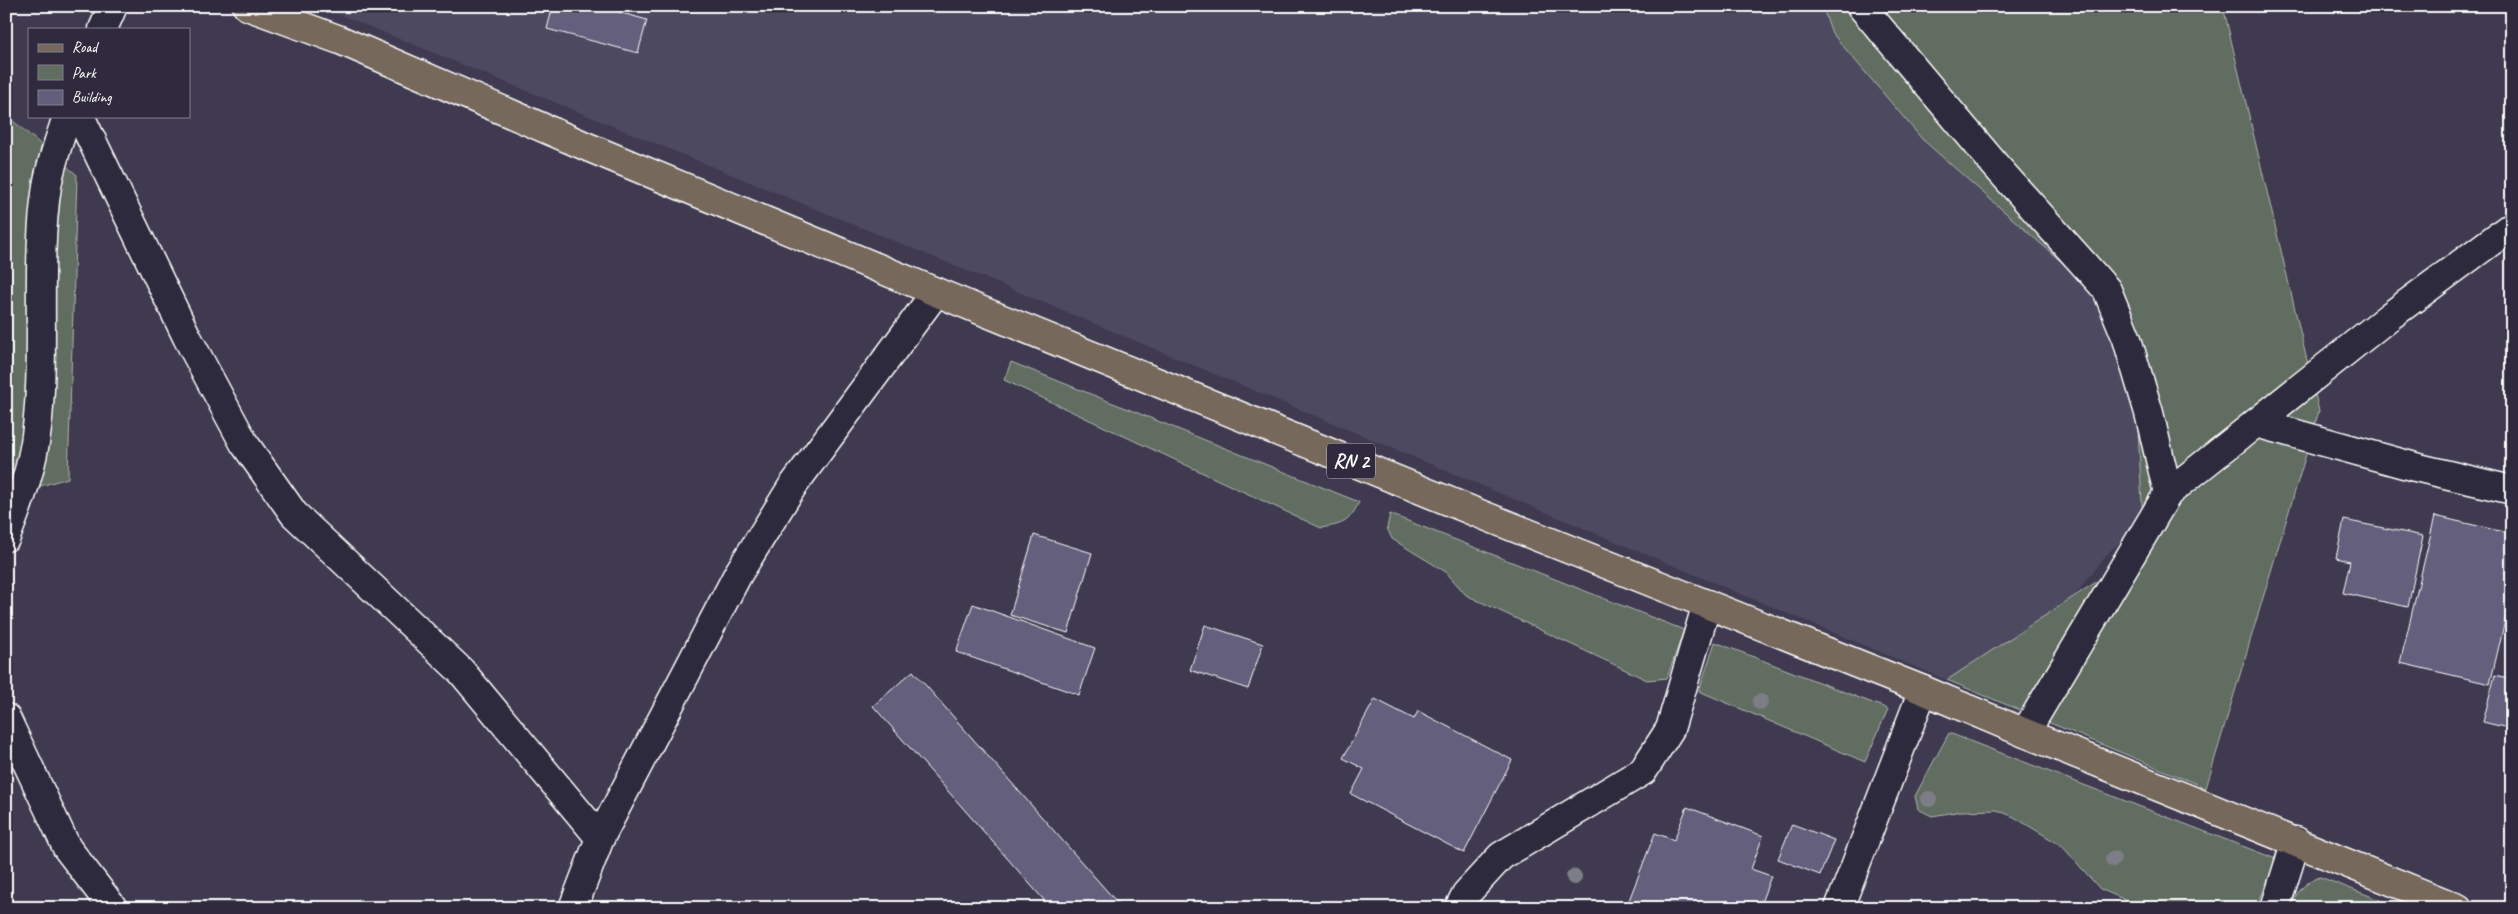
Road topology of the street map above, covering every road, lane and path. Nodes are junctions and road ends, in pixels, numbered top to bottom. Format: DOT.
graph roads {
  1 [pos="113,6"];
  2 [pos="247,6"];
  3 [pos="1861,6"];
  4 [pos="103,28"];
  5 [pos="66,118"];
  6 [pos="81,118"];
  7 [pos="2512,226"];
  8 [pos="936,292"];
  9 [pos="2256,423"];
  10 [pos="2512,490"];
  11 [pos="2168,493"];
  12 [pos="6,537"];
  13 [pos="1707,604"];
  14 [pos="1923,690"];
  15 [pos="6,718"];
  16 [pos="2025,733"];
  17 [pos="600,838"];
  18 [pos="2296,841"];
  19 [pos="113,908"];
  20 [pos="573,908"];
  21 [pos="1459,908"];
  22 [pos="1839,908"];
  23 [pos="2275,908"];
  24 [pos="2458,908"];
  1 -- 4 [label="street"];
  2 -- 8 [label="main road, RN 2"];
  3 -- 11 [label="street"];
  5 -- 12 [label="street"];
  6 -- 17 [label="street"];
  7 -- 9 [label="street"];
  8 -- 13 [label="main road, RN 2"];
  8 -- 17 [label="street"];
  9 -- 10 [label="street"];
  9 -- 11 [label="street"];
  11 -- 16 [label="street"];
  13 -- 14 [label="main road, RN 2"];
  13 -- 21 [label="street"];
  14 -- 16 [label="main road, RN 2"];
  14 -- 22 [label="street"];
  15 -- 19 [label="street"];
  16 -- 18 [label="main road, RN 2"];
  17 -- 20 [label="street"];
  18 -- 23 [label="street"];
  18 -- 24 [label="main road, RN 2"];
}
